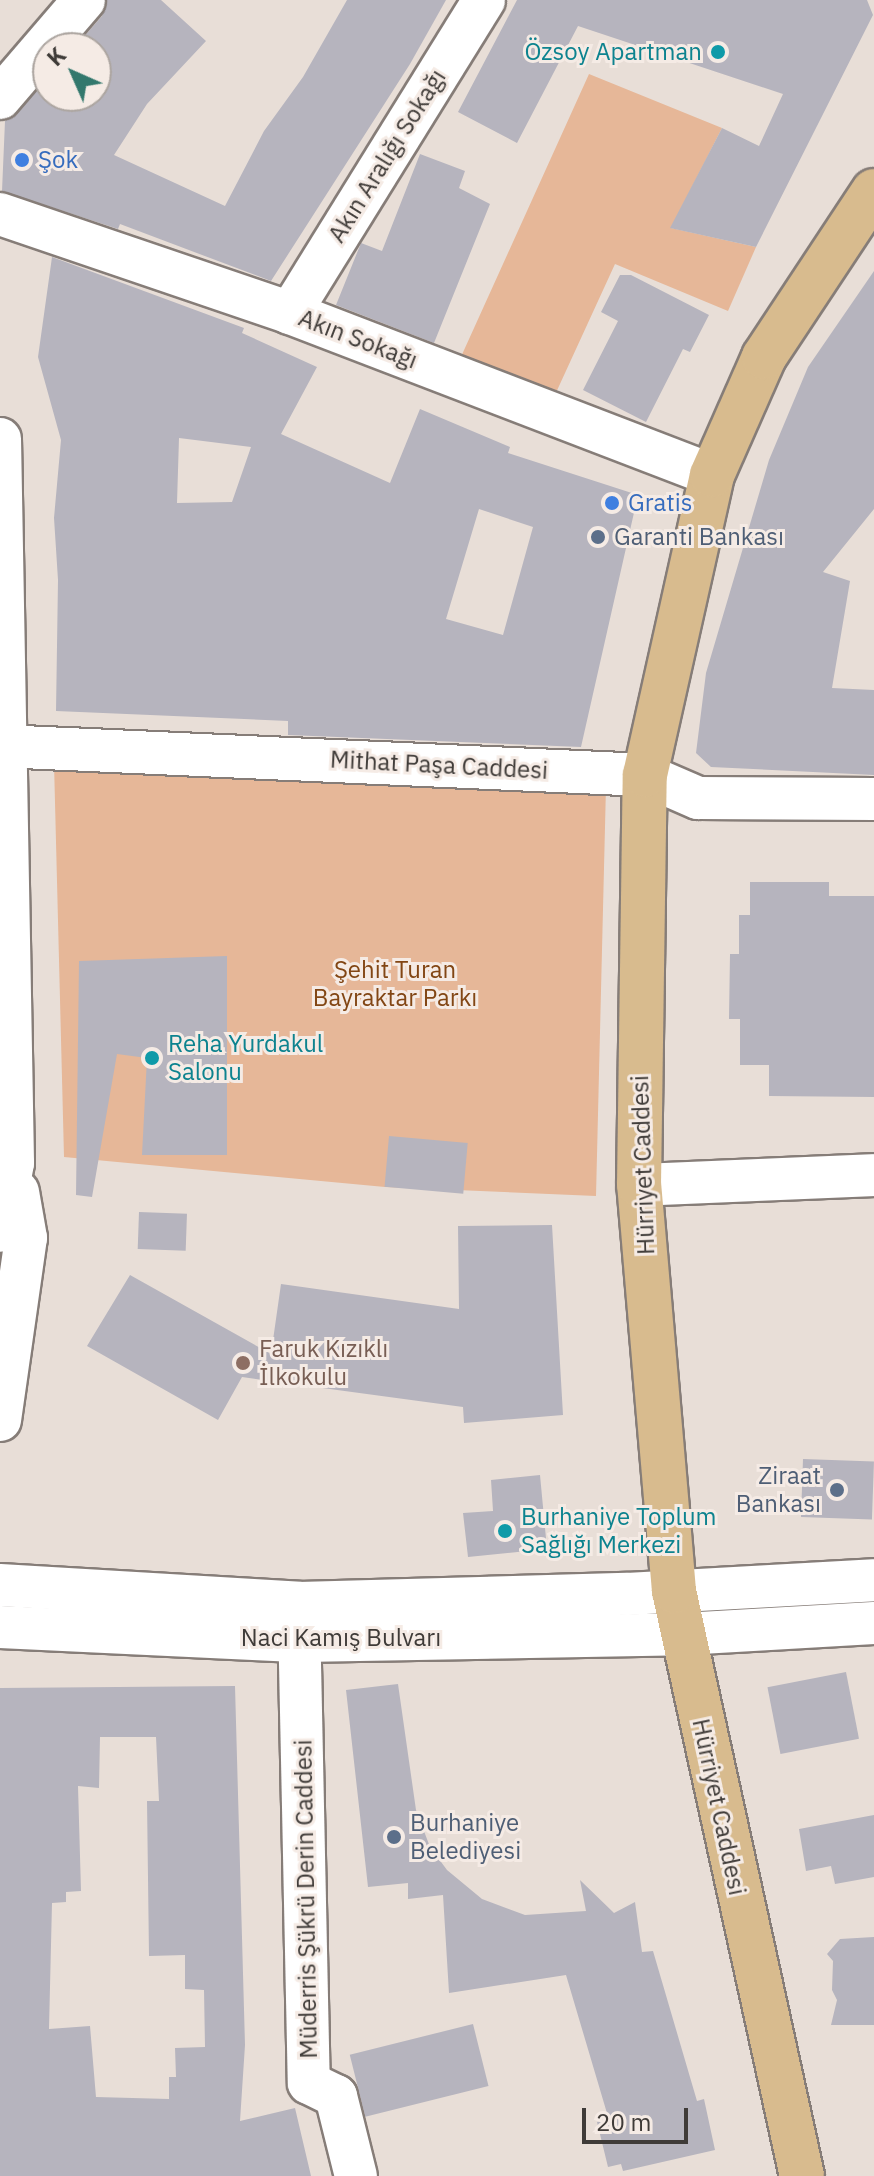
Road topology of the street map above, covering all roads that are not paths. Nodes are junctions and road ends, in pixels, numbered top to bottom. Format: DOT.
graph roads {
  1 [pos="84,0"];
  2 [pos="484,0"];
  3 [pos="0,98"];
  4 [pos="866,210"];
  5 [pos="0,214"];
  6 [pos="290,313"];
  7 [pos="0,439"];
  8 [pos="712,475"];
  9 [pos="3,746"];
  10 [pos="645,775"];
  11 [pos="874,799"];
  12 [pos="7,1161"];
  13 [pos="874,1175"];
  14 [pos="639,1185"];
  15 [pos="0,1231"];
  16 [pos="0,1420"];
  17 [pos="874,1580"];
  18 [pos="0,1585"];
  19 [pos="674,1591"];
  20 [pos="300,1622"];
  21 [pos="874,1623"];
  22 [pos="0,1627"];
  23 [pos="683,1634"];
  24 [pos="356,2176"];
  25 [pos="802,2176"];
  1 -- 3 [label="street"];
  2 -- 6 [label="street, Akın Aralığı Sokağı"];
  4 -- 8 [label="main road, Hürriyet Caddesi"];
  5 -- 6 [label="street, Akın Sokağı"];
  6 -- 8 [label="street, Akın Sokağı"];
  7 -- 9 [label="street"];
  8 -- 10 [label="main road, Hürriyet Caddesi"];
  9 -- 10 [label="street, Mithat Paşa Caddesi"];
  9 -- 12 [label="street"];
  10 -- 11 [label="street, Mithat Paşa Caddesi"];
  10 -- 14 [label="main road, Hürriyet Caddesi"];
  12 -- 15 [label="street"];
  12 -- 16 [label="street"];
  13 -- 14 [label="street"];
  14 -- 19 [label="main road, Hürriyet Caddesi"];
  17 -- 19 [label="street, Naci Kamış Bulvarı"];
  18 -- 20 [label="street, Naci Kamış Bulvarı"];
  19 -- 20 [label="street, Naci Kamış Bulvarı"];
  19 -- 23 [label="main road, Hürriyet Caddesi"];
  20 -- 22 [label="street, Naci Kamış Bulvarı"];
  20 -- 23 [label="street, Naci Kamış Bulvarı"];
  20 -- 24 [label="street, Müderris Şükrü Derin Caddesi"];
  21 -- 23 [label="street, Naci Kamış Bulvarı"];
  23 -- 25 [label="main road, Hürriyet Caddesi"];
}
